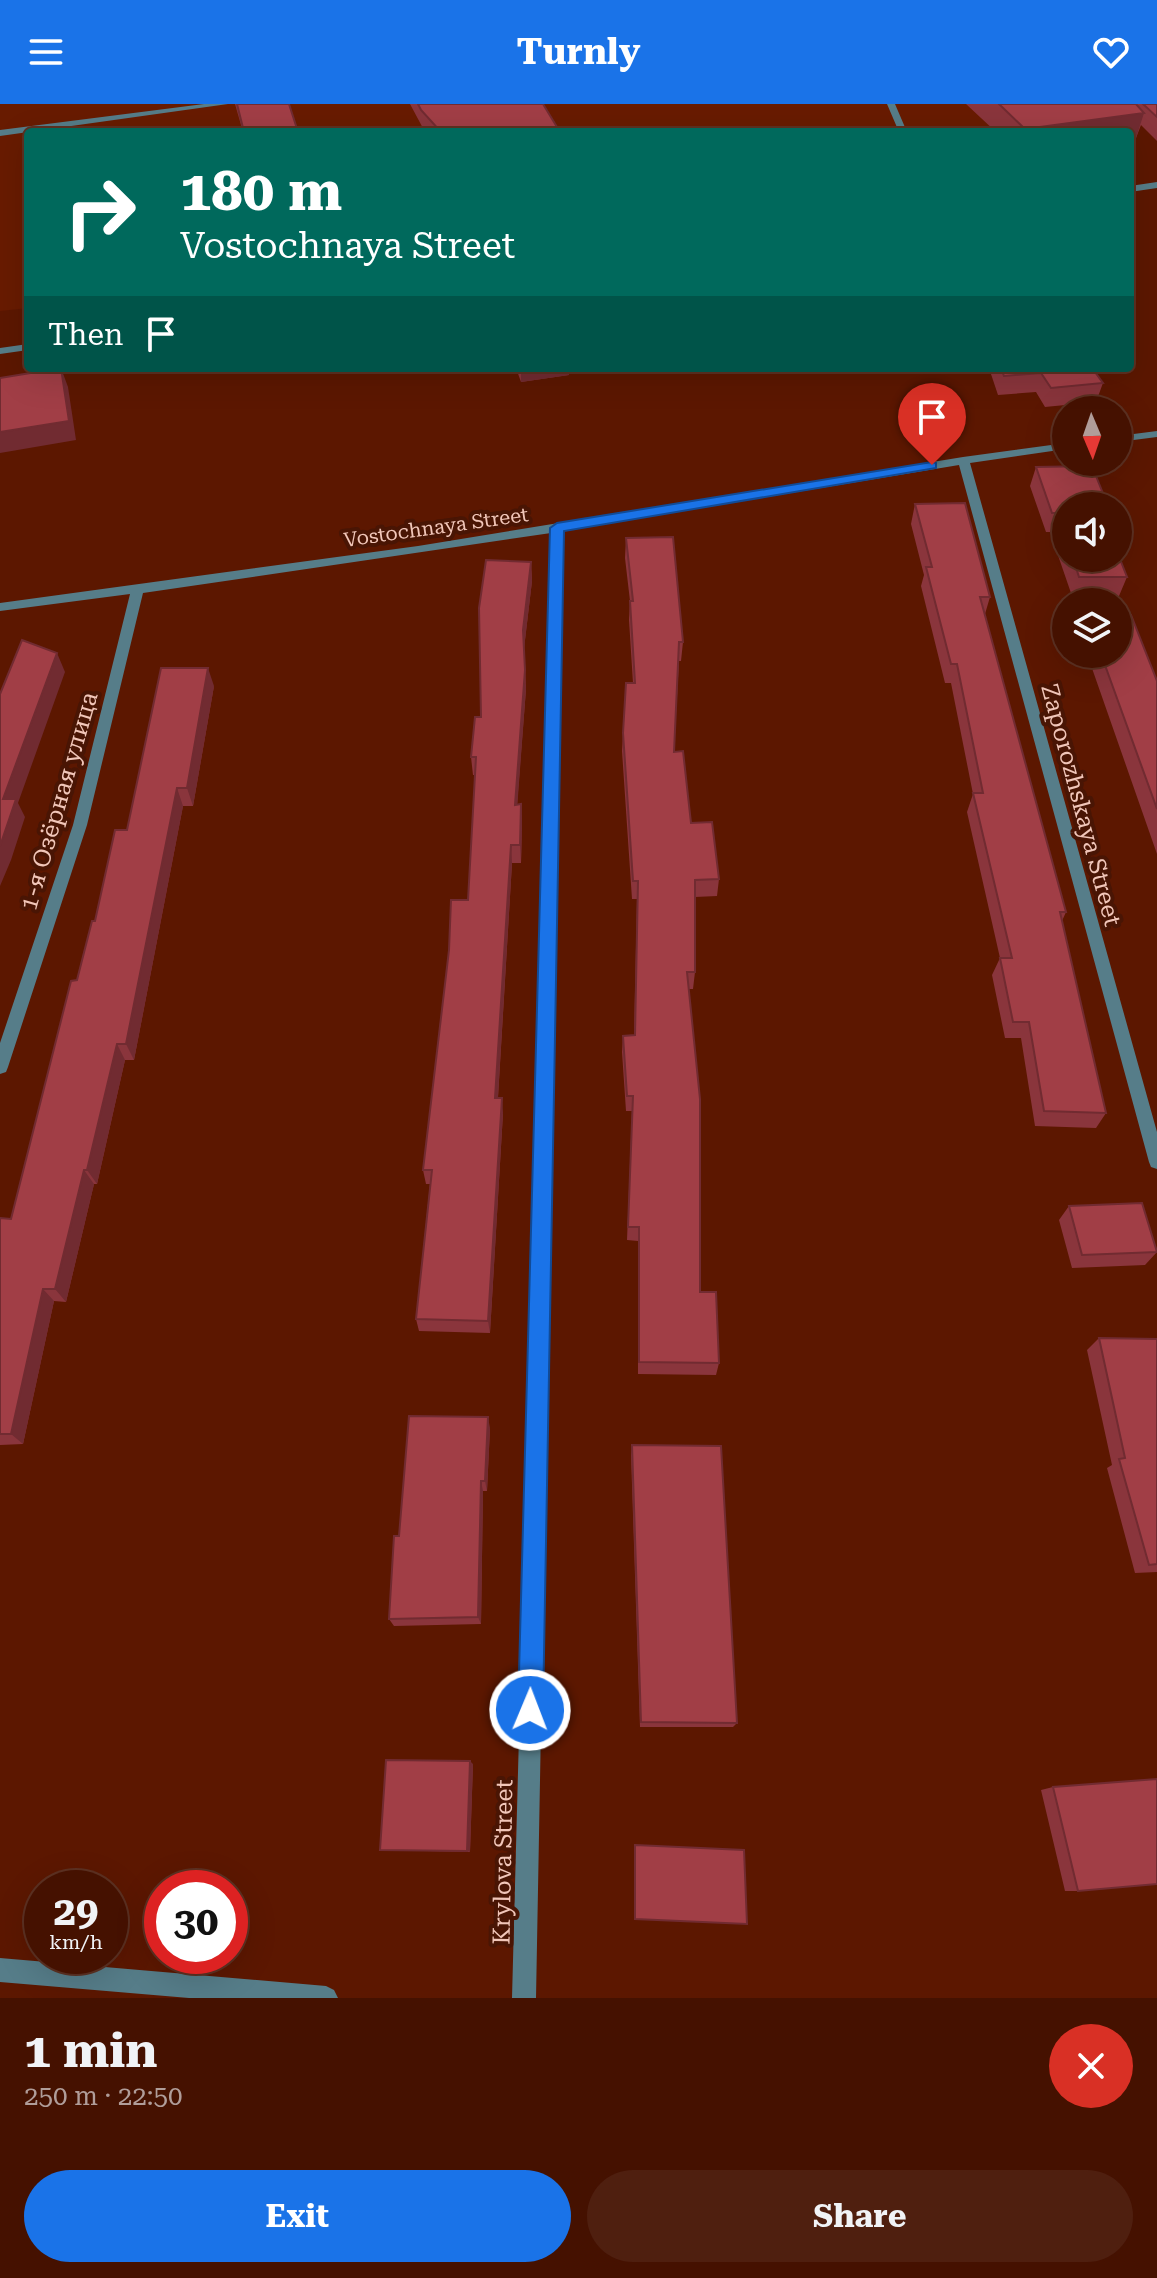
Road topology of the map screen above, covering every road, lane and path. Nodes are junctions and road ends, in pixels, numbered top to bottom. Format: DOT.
graph roads {
  1 [pos="224,104"];
  2 [pos="891,104"];
  3 [pos="39,128"];
  4 [pos="901,128"];
  5 [pos="24,130"];
  6 [pos="0,133"];
  7 [pos="1157,185"];
  8 [pos="1134,188"];
  9 [pos="24,348"];
  10 [pos="0,351"];
  11 [pos="1157,434"];
  12 [pos="1132,437"];
  13 [pos="1052,448"];
  14 [pos="963,460"];
  15 [pos="557,528"];
  16 [pos="137,590"];
  17 [pos="0,607"];
  18 [pos="0,1067"];
  19 [pos="1157,1162"];
  20 [pos="0,1970"];
  21 [pos="326,1998"];
  22 [pos="524,1998"];
  1 -- 3 [label="street"];
  2 -- 4 [label="street"];
  5 -- 6 [label="street"];
  7 -- 8 [label="street"];
  9 -- 10 [label="street"];
  11 -- 12 [label="street"];
  13 -- 14 [label="street, Vostochnaya Street"];
  14 -- 15 [label="street, Vostochnaya Street"];
  14 -- 19 [label="street, Zaporozhskaya Street"];
  15 -- 16 [label="street, Vostochnaya Street"];
  15 -- 22 [label="street, Krylova Street"];
  16 -- 17 [label="street, Vostochnaya Street"];
  16 -- 18 [label="street, 1-я Озёрная улица"];
  20 -- 21 [label="street"];
}
